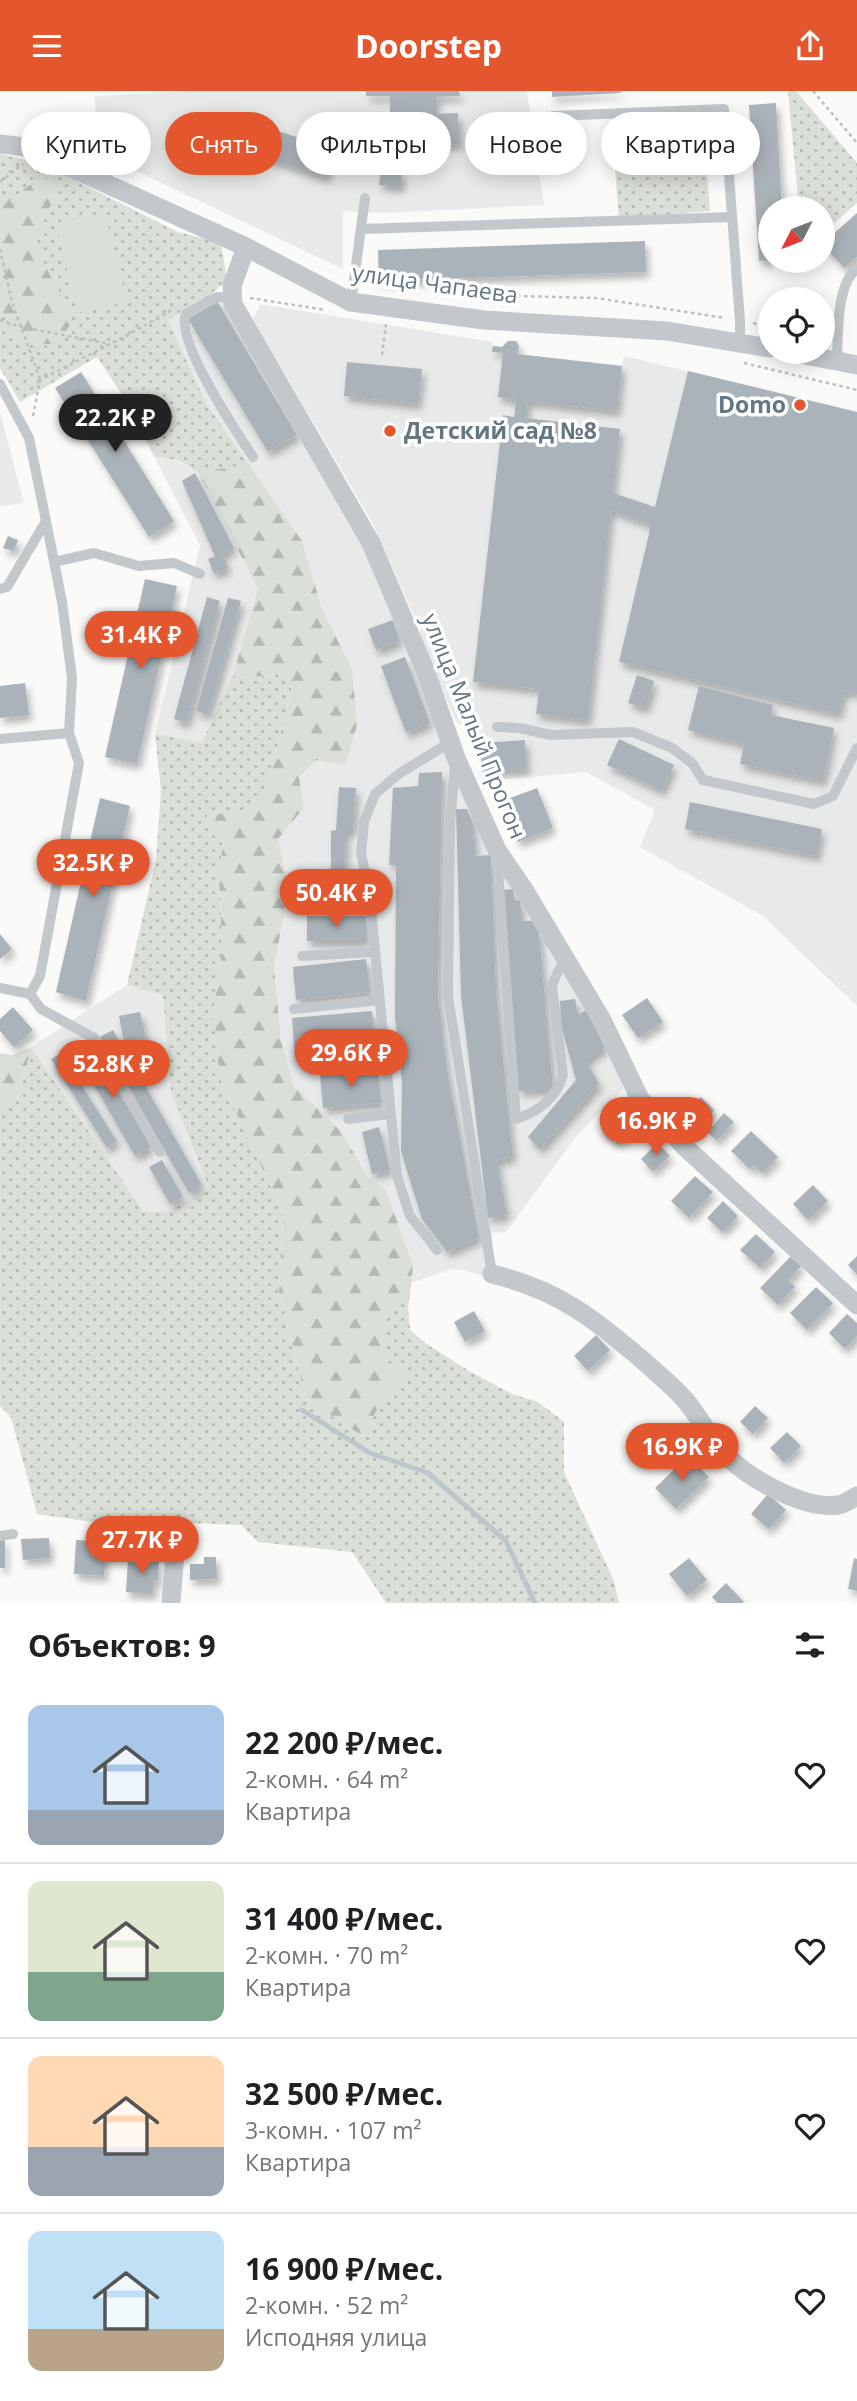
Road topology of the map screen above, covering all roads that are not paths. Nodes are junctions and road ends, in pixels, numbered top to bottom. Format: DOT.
graph roads {
  1 [pos="587,115"];
  2 [pos="0,144"];
  3 [pos="365,198"];
  4 [pos="732,217"];
  5 [pos="361,229"];
  6 [pos="246,247"];
  7 [pos="857,268"];
  8 [pos="233,298"];
  9 [pos="342,307"];
  10 [pos="758,350"];
  11 [pos="739,352"];
  12 [pos="837,360"];
  13 [pos="857,365"];
  14 [pos="0,384"];
  15 [pos="253,457"];
  16 [pos="46,521"];
  17 [pos="54,562"];
  18 [pos="200,575"];
  19 [pos="0,589"];
  20 [pos="497,727"];
  21 [pos="69,733"];
  22 [pos="0,739"];
  23 [pos="857,748"];
  24 [pos="454,750"];
  25 [pos="497,850"];
  26 [pos="375,952"];
  27 [pos="302,956"];
  28 [pos="566,960"];
  29 [pos="0,988"];
  30 [pos="30,995"];
  31 [pos="380,1000"];
  32 [pos="294,1009"];
  33 [pos="385,1061"];
  34 [pos="306,1066"];
  35 [pos="389,1114"];
  36 [pos="348,1119"];
  37 [pos="160,1153"];
  38 [pos="437,1250"];
  39 [pos="492,1274"];
  40 [pos="857,1305"];
  41 [pos="857,1496"];
  42 [pos="177,1527"];
  43 [pos="13,1534"];
  44 [pos="0,1536"];
  45 [pos="171,1603"];
  1 -- 4 [label="lane"];
  2 -- 6 [label="street, улица Чапаева"];
  3 -- 5 [label="lane"];
  4 -- 5 [label="lane"];
  4 -- 11 [label="lane"];
  5 -- 9 [label="lane"];
  6 -- 8 [label="street"];
  6 -- 9 [label="street, улица Чапаева"];
  7 -- 12 [label="lane"];
  8 -- 15 [label="lane"];
  8 -- 24 [label="street, улица Малый Прогон"];
  9 -- 11 [label="street, улица Чапаева"];
  10 -- 11 [label="street, улица Чапаева"];
  12 -- 13 [label="street"];
  14 -- 16 [label="lane"];
  16 -- 17 [label="lane"];
  16 -- 19 [label="lane"];
  17 -- 18 [label="lane"];
  17 -- 21 [label="lane"];
  20 -- 23 [label="lane"];
  21 -- 22 [label="lane"];
  21 -- 30 [label="lane"];
  24 -- 25 [label="street, улица Малый Прогон"];
  24 -- 26 [label="lane"];
  24 -- 39 [label="lane"];
  25 -- 28 [label="street, улица Малый Прогон"];
  25 -- 28 [label="lane"];
  26 -- 27 [label="lane"];
  26 -- 31 [label="lane"];
  28 -- 40 [label="street, улица Малый Прогон"];
  29 -- 30 [label="lane"];
  30 -- 37 [label="lane"];
  31 -- 32 [label="lane"];
  31 -- 33 [label="lane"];
  33 -- 34 [label="lane"];
  33 -- 35 [label="lane"];
  35 -- 36 [label="lane"];
  35 -- 38 [label="lane"];
  39 -- 41 [label="street"];
  42 -- 45 [label="street"];
  43 -- 44 [label="lane"];
}
